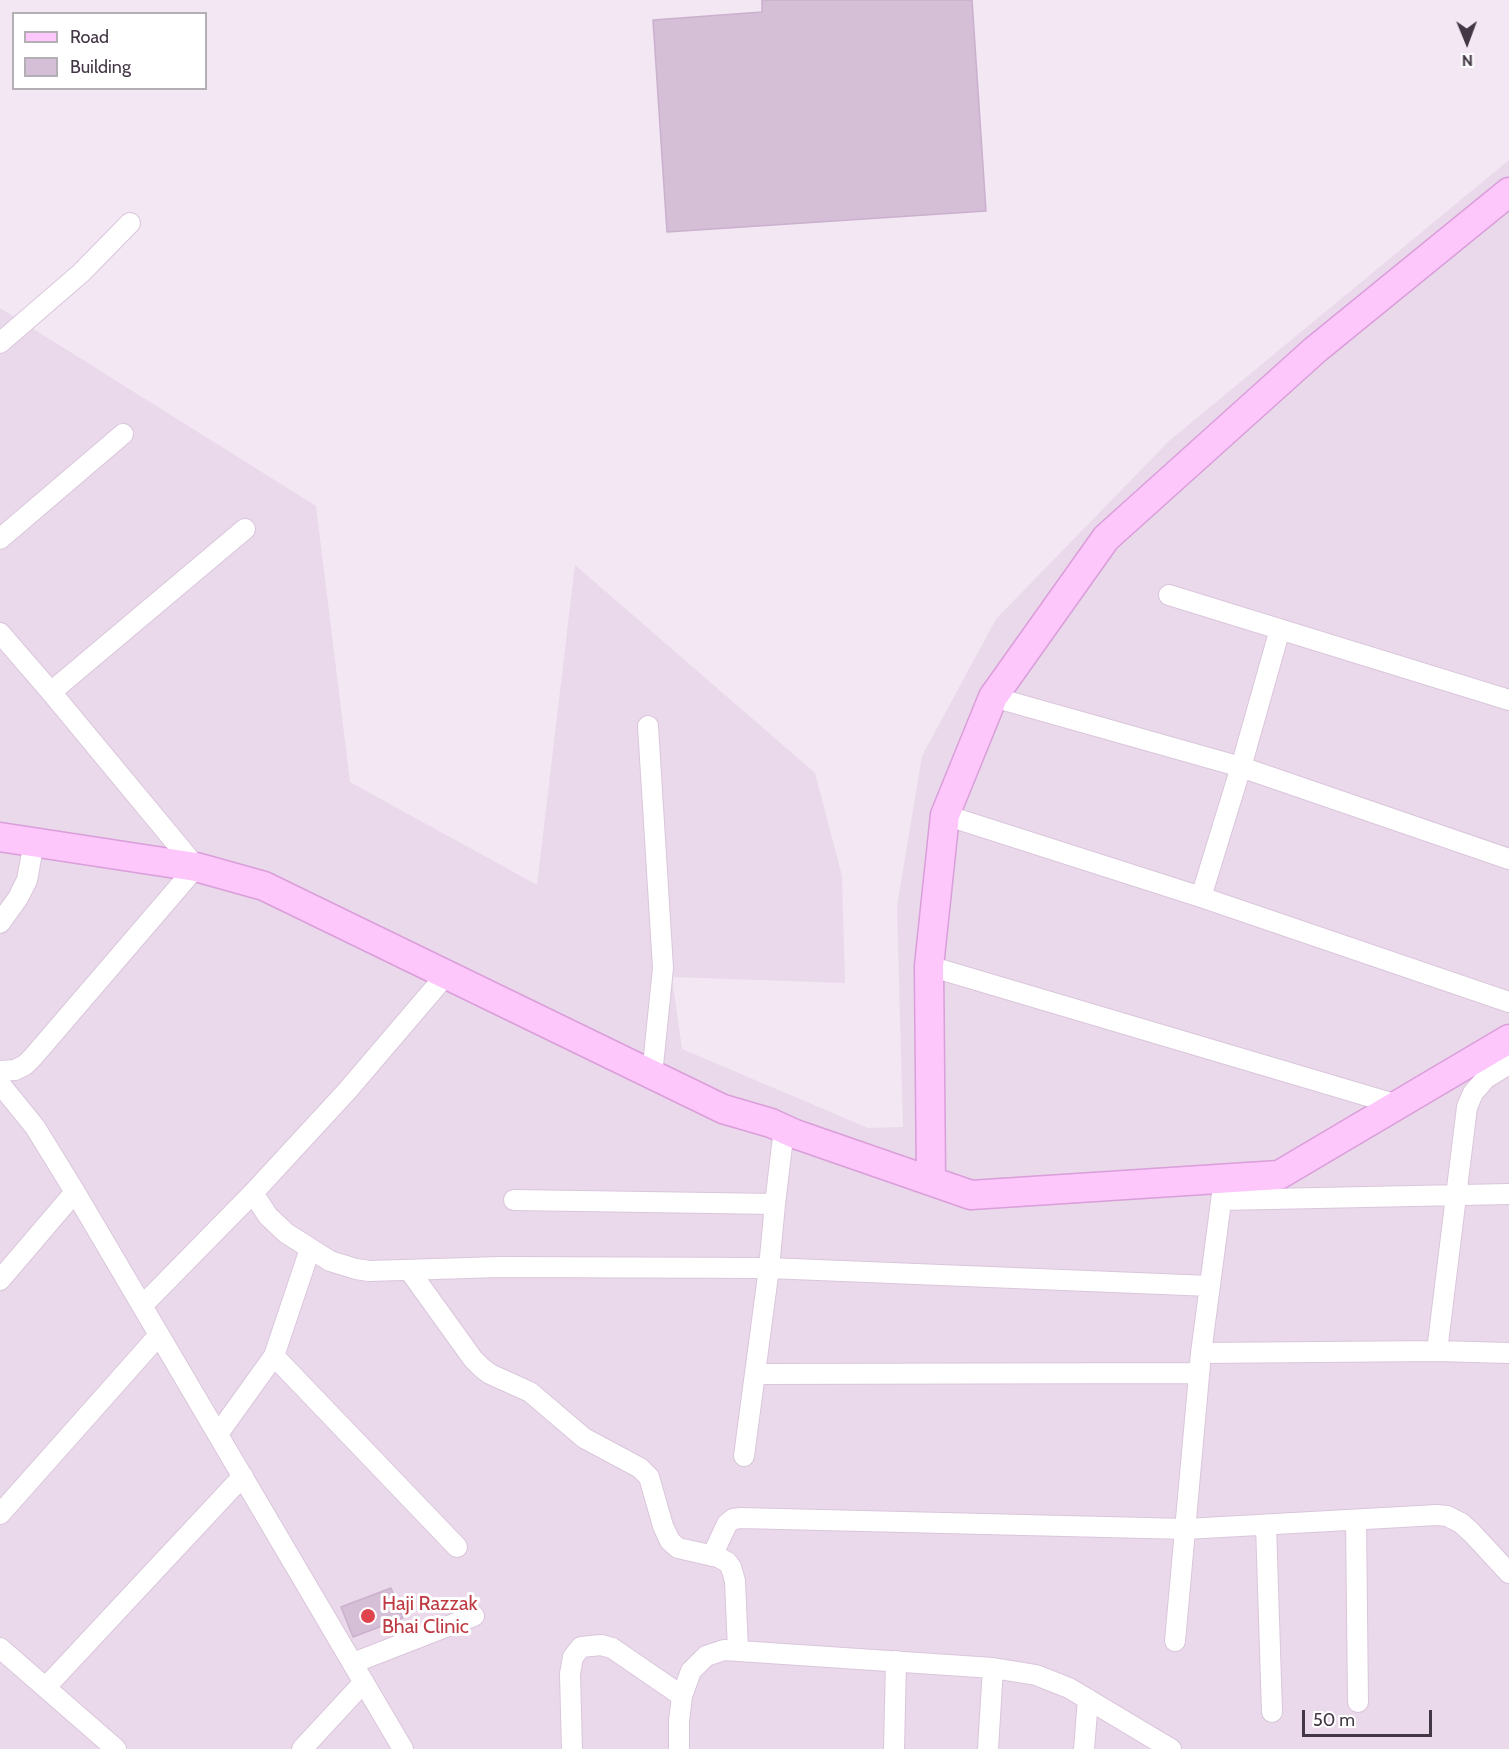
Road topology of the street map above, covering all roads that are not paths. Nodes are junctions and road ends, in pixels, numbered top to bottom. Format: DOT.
graph roads {
  1 [pos="1509,192"];
  2 [pos="130,223"];
  3 [pos="0,343"];
  4 [pos="123,434"];
  5 [pos="244,529"];
  6 [pos="0,539"];
  7 [pos="1169,595"];
  8 [pos="1280,629"];
  9 [pos="0,633"];
  10 [pos="51,692"];
  11 [pos="993,697"];
  12 [pos="1509,700"];
  13 [pos="648,726"];
  14 [pos="1241,767"];
  15 [pos="945,815"];
  16 [pos="0,837"];
  17 [pos="34,842"];
  18 [pos="1509,859"];
  19 [pos="196,867"];
  20 [pos="1201,897"];
  21 [pos="0,923"];
  22 [pos="929,966"];
  23 [pos="446,975"];
  24 [pos="1509,1002"];
  25 [pos="1509,1039"];
  26 [pos="1509,1064"];
  27 [pos="0,1071"];
  28 [pos="652,1075"];
  29 [pos="0,1084"];
  30 [pos="1398,1105"];
  31 [pos="784,1129"];
  32 [pos="931,1181"];
  33 [pos="1223,1189"];
  34 [pos="75,1192"];
  35 [pos="254,1193"];
  36 [pos="1457,1194"];
  37 [pos="1509,1194"];
  38 [pos="514,1200"];
  39 [pos="775,1204"];
  40 [pos="310,1249"];
  41 [pos="770,1268"];
  42 [pos="410,1270"];
  43 [pos="0,1280"];
  44 [pos="1210,1286"];
  45 [pos="142,1306"];
  46 [pos="159,1335"];
  47 [pos="1437,1351"];
  48 [pos="1201,1353"];
  49 [pos="1509,1353"];
  50 [pos="274,1356"];
  51 [pos="1199,1373"];
  52 [pos="755,1374"];
  53 [pos="218,1434"];
  54 [pos="744,1456"];
  55 [pos="243,1476"];
  56 [pos="0,1514"];
  57 [pos="1356,1520"];
  58 [pos="1266,1525"];
  59 [pos="1186,1529"];
  60 [pos="457,1547"];
  61 [pos="712,1556"];
  62 [pos="1509,1573"];
  63 [pos="474,1616"];
  64 [pos="1175,1641"];
  65 [pos="0,1648"];
  66 [pos="738,1650"];
  67 [pos="896,1661"];
  68 [pos="353,1663"];
  69 [pos="993,1668"];
  70 [pos="364,1682"];
  71 [pos="46,1687"];
  72 [pos="682,1696"];
  73 [pos="1088,1699"];
  74 [pos="1359,1702"];
  75 [pos="1272,1712"];
  76 [pos="105,1746"];
  77 [pos="302,1749"];
  78 [pos="403,1749"];
  79 [pos="572,1749"];
  80 [pos="679,1749"];
  81 [pos="894,1749"];
  82 [pos="988,1749"];
  83 [pos="1084,1749"];
  84 [pos="1171,1749"];
  1 -- 11 [label="street"];
  2 -- 3 [label="street"];
  4 -- 6 [label="street"];
  5 -- 10 [label="street"];
  7 -- 8 [label="street"];
  8 -- 12 [label="street"];
  8 -- 14 [label="street"];
  9 -- 10 [label="street"];
  10 -- 19 [label="street"];
  11 -- 14 [label="street"];
  11 -- 15 [label="street"];
  13 -- 28 [label="street"];
  14 -- 18 [label="street"];
  14 -- 20 [label="street"];
  15 -- 20 [label="street"];
  15 -- 22 [label="street"];
  16 -- 17 [label="street"];
  17 -- 19 [label="street"];
  17 -- 21 [label="street"];
  19 -- 23 [label="street"];
  19 -- 27 [label="street"];
  20 -- 24 [label="street"];
  22 -- 30 [label="street"];
  22 -- 32 [label="street"];
  23 -- 28 [label="street"];
  23 -- 35 [label="street"];
  25 -- 30 [label="street"];
  26 -- 36 [label="street"];
  28 -- 31 [label="street"];
  29 -- 34 [label="street"];
  30 -- 33 [label="street"];
  31 -- 32 [label="street"];
  31 -- 39 [label="street"];
  32 -- 33 [label="street"];
  33 -- 36 [label="street"];
  33 -- 44 [label="street"];
  34 -- 43 [label="street"];
  34 -- 45 [label="street"];
  35 -- 40 [label="street"];
  35 -- 45 [label="street"];
  36 -- 37 [label="street"];
  36 -- 47 [label="street"];
  38 -- 39 [label="street"];
  39 -- 41 [label="street"];
  40 -- 42 [label="street"];
  40 -- 50 [label="street"];
  41 -- 42 [label="street"];
  41 -- 44 [label="street"];
  41 -- 52 [label="street"];
  42 -- 61 [label="street"];
  44 -- 48 [label="street"];
  45 -- 46 [label="street"];
  46 -- 53 [label="street"];
  46 -- 56 [label="street"];
  47 -- 48 [label="street"];
  47 -- 49 [label="street"];
  48 -- 51 [label="street"];
  50 -- 53 [label="street"];
  50 -- 60 [label="street"];
  51 -- 52 [label="street"];
  51 -- 59 [label="street"];
  52 -- 54 [label="street"];
  53 -- 55 [label="street"];
  55 -- 68 [label="street"];
  55 -- 71 [label="street"];
  57 -- 58 [label="street"];
  57 -- 62 [label="street"];
  57 -- 74 [label="street"];
  58 -- 59 [label="street"];
  58 -- 75 [label="street"];
  59 -- 61 [label="street"];
  59 -- 64 [label="street"];
  61 -- 66 [label="street"];
  63 -- 68 [label="street"];
  65 -- 71 [label="street"];
  66 -- 67 [label="street"];
  66 -- 72 [label="street"];
  67 -- 69 [label="street"];
  67 -- 81 [label="street"];
  68 -- 70 [label="street"];
  69 -- 73 [label="street"];
  69 -- 82 [label="street"];
  70 -- 77 [label="street"];
  70 -- 78 [label="street"];
  71 -- 76 [label="street"];
  72 -- 79 [label="street"];
  72 -- 80 [label="street"];
  73 -- 83 [label="street"];
  73 -- 84 [label="street"];
}
